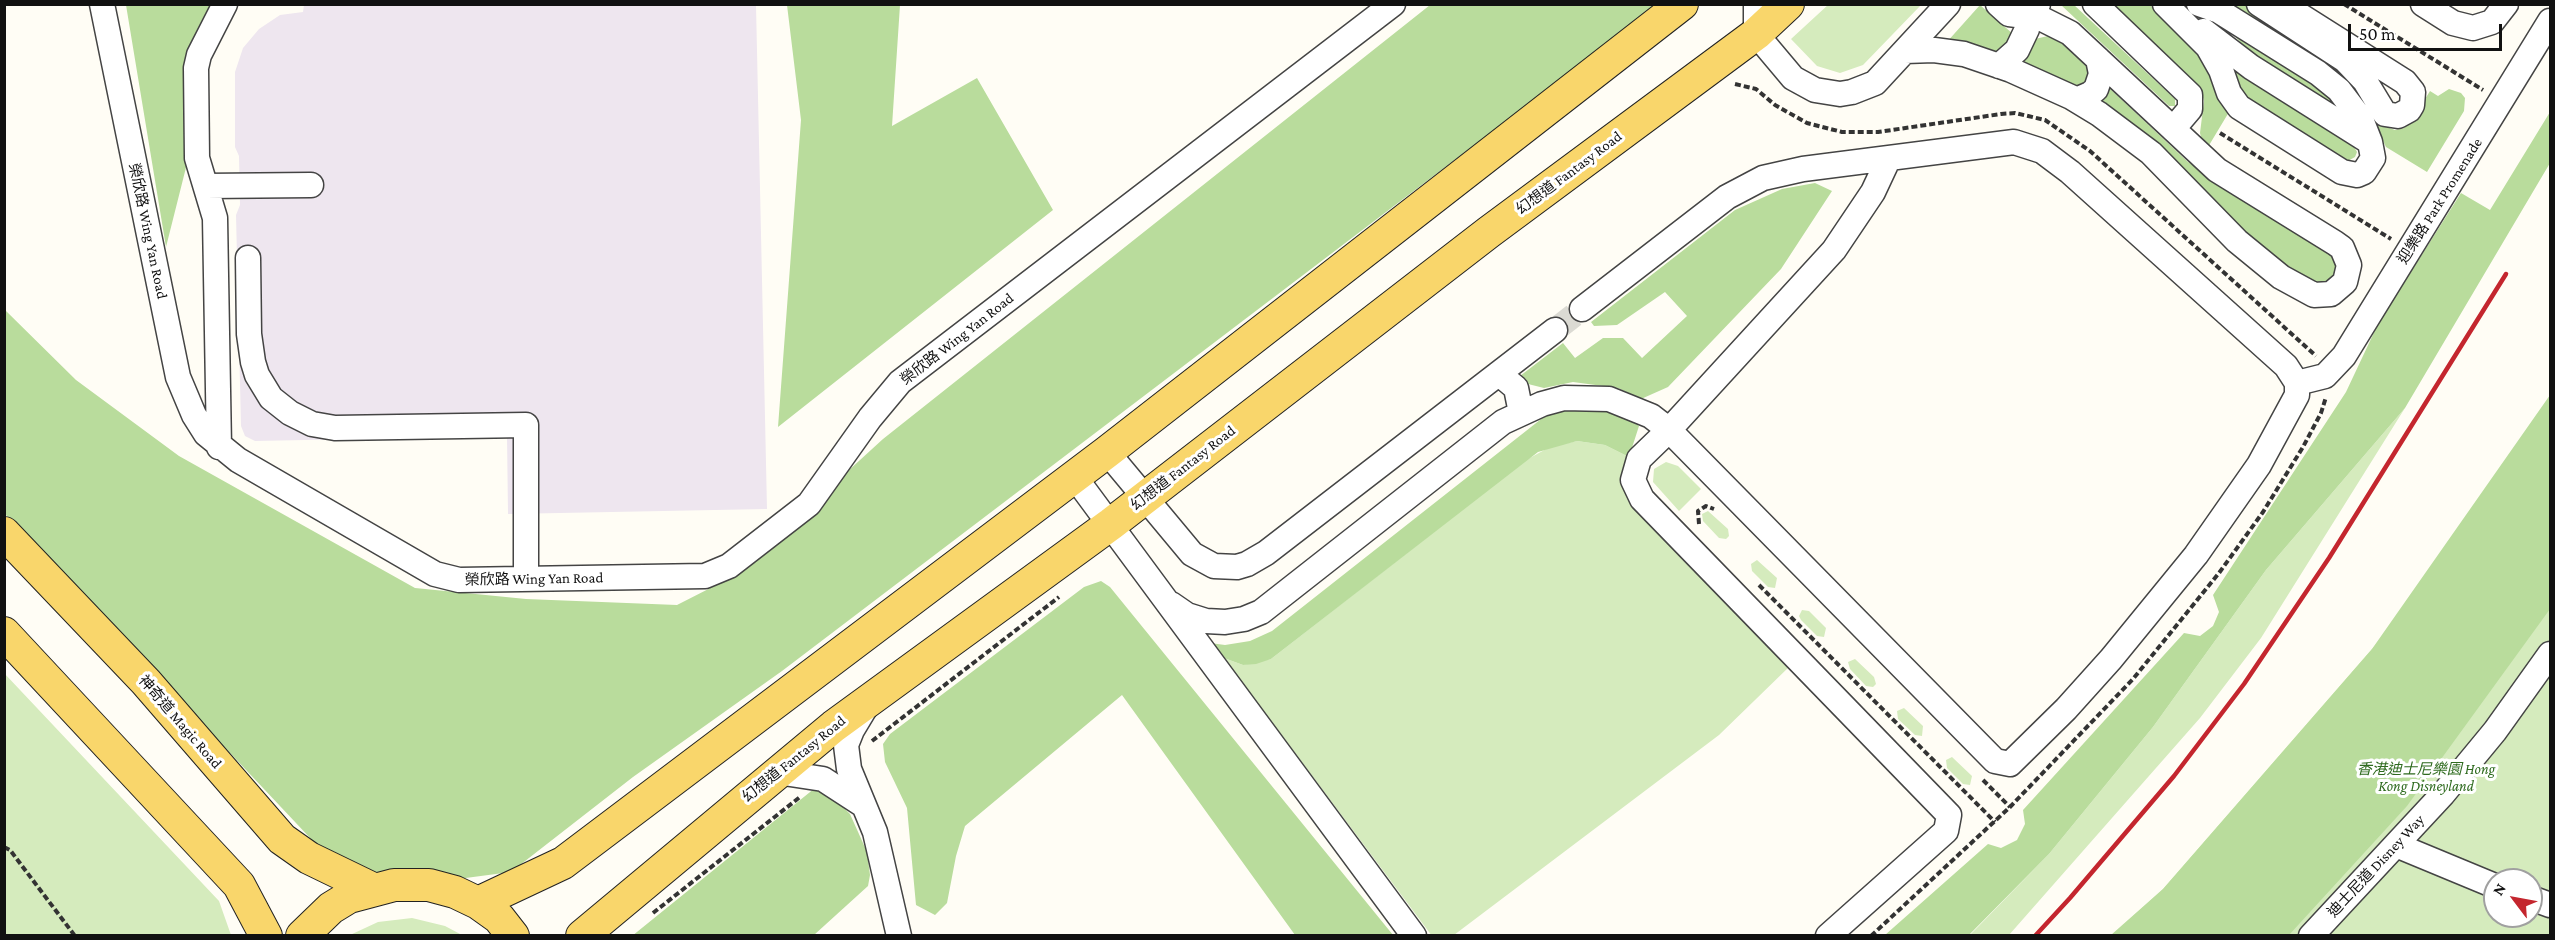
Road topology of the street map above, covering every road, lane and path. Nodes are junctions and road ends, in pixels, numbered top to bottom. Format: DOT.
graph roads {
  1 [pos="102,4"];
  2 [pos="225,4"];
  3 [pos="1393,4"];
  4 [pos="1682,4"];
  5 [pos="1788,4"];
  6 [pos="1948,4"];
  7 [pos="1998,4"];
  8 [pos="2095,4"];
  9 [pos="2167,4"];
  10 [pos="2199,4"];
  11 [pos="2259,4"];
  12 [pos="2282,4"];
  13 [pos="2344,4"];
  14 [pos="2423,4"];
  15 [pos="2506,4"];
  16 [pos="2033,10"];
  17 [pos="1756,19"];
  18 [pos="2550,21"];
  19 [pos="1905,51"];
  20 [pos="2098,58"];
  21 [pos="1999,66"];
  22 [pos="2076,100"];
  23 [pos="2501,102"];
  24 [pos="2173,129"];
  25 [pos="2220,133"];
  26 [pos="2370,142"];
  27 [pos="1888,160"];
  28 [pos="311,185"];
  29 [pos="206,186"];
  30 [pos="2409,250"];
  31 [pos="248,258"];
  32 [pos="1582,309"];
  33 [pos="1555,330"];
  34 [pos="1497,375"];
  35 [pos="2297,383"];
  36 [pos="1521,413"];
  37 [pos="1669,430"];
  38 [pos="219,447"];
  39 [pos="1107,452"];
  40 [pos="1074,476"];
  41 [pos="1143,498"];
  42 [pos="1723,518"];
  43 [pos="1111,524"];
  44 [pos="4,533"];
  45 [pos="1708,533"];
  46 [pos="526,579"];
  47 [pos="1758,584"];
  48 [pos="1171,604"];
  49 [pos="4,633"];
  50 [pos="2550,654"];
  51 [pos="870,700"];
  52 [pos="777,772"];
  53 [pos="1976,773"];
  54 [pos="863,805"];
  55 [pos="2010,807"];
  56 [pos="1995,822"];
  57 [pos="2396,844"];
  58 [pos="4,848"];
  59 [pos="2483,881"];
  60 [pos="373,888"];
  61 [pos="478,903"];
  62 [pos="75,936"];
  63 [pos="266,936"];
  64 [pos="302,936"];
  65 [pos="513,936"];
  66 [pos="582,936"];
  67 [pos="899,936"];
  68 [pos="1414,936"];
  69 [pos="1828,936"];
  70 [pos="2311,936"];
  1 -- 38 [label="street, 榮欣路 Wing Yan Road"];
  2 -- 29 [label="street"];
  3 -- 46 [label="street, 榮欣路 Wing Yan Road"];
  4 -- 39 [label="main road"];
  5 -- 17 [label="main road, 幻想道 Fantasy Road"];
  6 -- 19 [label="street"];
  7 -- 16 [label="street"];
  8 -- 24 [label="street"];
  9 -- 26 [label="street"];
  9 -- 26 [label="street"];
  10 -- 26 [label="street"];
  11 -- 12 [label="street"];
  13 -- 23 [label="path"];
  14 -- 15 [label="street"];
  16 -- 20 [label="street"];
  16 -- 21 [label="street"];
  17 -- 19 [label="street"];
  17 -- 41 [label="main road, 幻想道 Fantasy Road"];
  18 -- 23 [label="street, 迎樂路 Park Promenade"];
  19 -- 21 [label="street"];
  20 -- 22 [label="street"];
  20 -- 24 [label="street"];
  21 -- 22 [label="street"];
  22 -- 24 [label="street"];
  23 -- 30 [label="street, 迎樂路 Park Promenade"];
  25 -- 30 [label="path"];
  27 -- 32 [label="street"];
  27 -- 35 [label="street"];
  27 -- 37 [label="street"];
  28 -- 29 [label="street"];
  29 -- 38 [label="street"];
  30 -- 35 [label="street, 迎樂路 Park Promenade"];
  31 -- 46 [label="street"];
  33 -- 34 [label="street"];
  34 -- 36 [label="street"];
  34 -- 41 [label="street"];
  35 -- 37 [label="street"];
  36 -- 37 [label="street"];
  36 -- 48 [label="street"];
  37 -- 69 [label="street"];
  38 -- 46 [label="street, 榮欣路 Wing Yan Road"];
  39 -- 40 [label="main road"];
  39 -- 41 [label="street"];
  40 -- 43 [label="street"];
  40 -- 61 [label="main road"];
  41 -- 43 [label="main road, 幻想道 Fantasy Road"];
  42 -- 45 [label="path"];
  43 -- 48 [label="street"];
  43 -- 51 [label="main road, 幻想道 Fantasy Road"];
  44 -- 60 [label="main road, 神奇道 Magic Road"];
  47 -- 56 [label="path"];
  48 -- 68 [label="street"];
  49 -- 63 [label="main road"];
  50 -- 57 [label="street, 迪士尼道 Disney Way"];
  51 -- 52 [label="main road, 幻想道 Fantasy Road"];
  51 -- 54 [label="street"];
  52 -- 54 [label="street"];
  52 -- 66 [label="main road, 幻想道 Fantasy Road"];
  53 -- 55 [label="path"];
  54 -- 67 [label="street"];
  57 -- 59 [label="street"];
  57 -- 70 [label="street, 迪士尼道 Disney Way"];
  58 -- 62 [label="path"];
  60 -- 61 [label="main road"];
  60 -- 64 [label="main road"];
  61 -- 65 [label="main road"];
}
